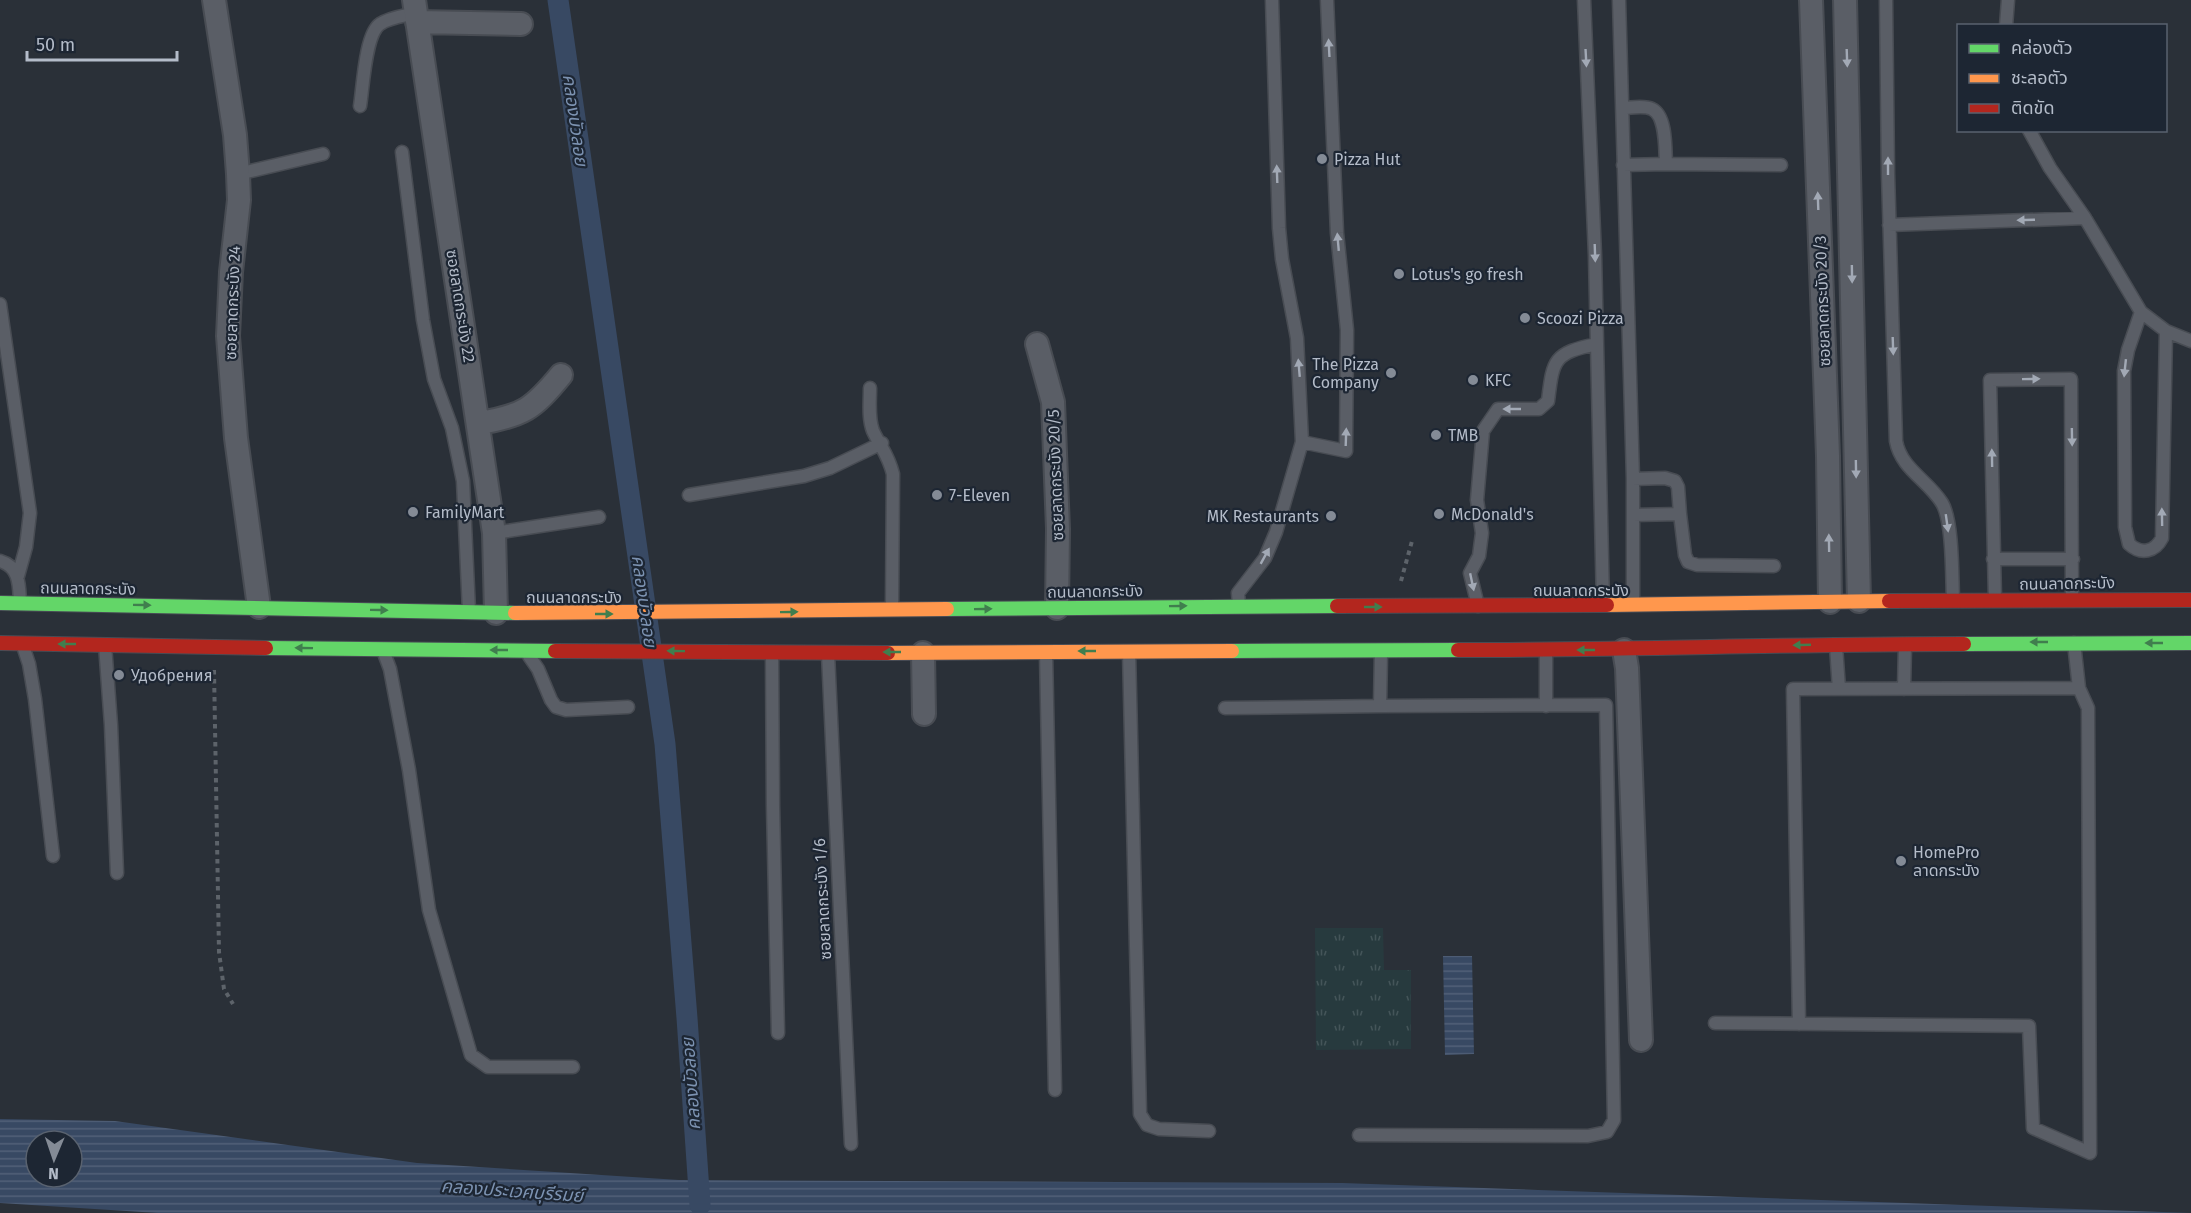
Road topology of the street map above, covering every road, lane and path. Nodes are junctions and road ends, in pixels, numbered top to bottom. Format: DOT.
graph roads {
  1 [pos="214,0"];
  2 [pos="1272,0"];
  3 [pos="1327,0"];
  4 [pos="1584,0"];
  5 [pos="1619,0"];
  6 [pos="1811,0"];
  7 [pos="1845,0"];
  8 [pos="1886,0"];
  9 [pos="2008,0"];
  10 [pos="416,12"];
  11 [pos="521,24"];
  12 [pos="2006,24"];
  13 [pos="360,106"];
  14 [pos="1623,108"];
  15 [pos="2031,132"];
  16 [pos="402,152"];
  17 [pos="322,154"];
  18 [pos="1666,164"];
  19 [pos="1623,165"];
  20 [pos="1781,165"];
  21 [pos="1850,167"];
  22 [pos="1817,169"];
  23 [pos="238,174"];
  24 [pos="2085,218"];
  25 [pos="1889,225"];
  26 [pos="0,311"];
  27 [pos="2141,312"];
  28 [pos="2166,331"];
  29 [pos="2191,341"];
  30 [pos="1037,344"];
  31 [pos="1597,344"];
  32 [pos="1825,371"];
  33 [pos="1853,371"];
  34 [pos="561,375"];
  35 [pos="870,388"];
  36 [pos="479,423"];
  37 [pos="1302,442"];
  38 [pos="882,443"];
  39 [pos="1633,479"];
  40 [pos="688,495"];
  41 [pos="1680,514"];
  42 [pos="1633,515"];
  43 [pos="599,517"];
  44 [pos="494,533"];
  45 [pos="1412,541"];
  46 [pos="1994,559"];
  47 [pos="2073,559"];
  48 [pos="0,561"];
  49 [pos="1774,566"];
  50 [pos="18,576"];
  51 [pos="1399,589"];
  52 [pos="1995,600"];
  53 [pos="2072,600"];
  54 [pos="2191,600"];
  55 [pos="1859,601"];
  56 [pos="1953,601"];
  57 [pos="1830,602"];
  58 [pos="0,603"];
  59 [pos="20,604"];
  60 [pos="1633,606"];
  61 [pos="259,607"];
  62 [pos="1603,607"];
  63 [pos="1057,608"];
  64 [pos="1478,608"];
  65 [pos="892,609"];
  66 [pos="1239,611"];
  67 [pos="469,613"];
  68 [pos="496,613"];
  69 [pos="2073,642"];
  70 [pos="0,643"];
  71 [pos="2191,643"];
  72 [pos="22,644"];
  73 [pos="105,644"];
  74 [pos="1836,644"];
  75 [pos="1905,644"];
  76 [pos="213,646"];
  77 [pos="383,650"];
  78 [pos="524,650"];
  79 [pos="1546,650"];
  80 [pos="1624,650"];
  81 [pos="772,651"];
  82 [pos="1046,651"];
  83 [pos="1129,651"];
  84 [pos="1381,651"];
  85 [pos="828,652"];
  86 [pos="923,653"];
  87 [pos="2079,688"];
  88 [pos="1839,689"];
  89 [pos="1904,689"];
  90 [pos="1546,705"];
  91 [pos="1380,706"];
  92 [pos="628,707"];
  93 [pos="1225,708"];
  94 [pos="924,714"];
  95 [pos="53,856"];
  96 [pos="117,873"];
  97 [pos="233,1004"];
  98 [pos="1715,1023"];
  99 [pos="1799,1024"];
  100 [pos="778,1033"];
  101 [pos="1641,1040"];
  102 [pos="573,1067"];
  103 [pos="1055,1090"];
  104 [pos="1209,1131"];
  105 [pos="1359,1134"];
  106 [pos="851,1144"];
  1 -- 23 [label="street, ซอยลาดกระบัง 24"];
  37 -- 2 [label="lane, one-way"];
  37 -- 3 [label="lane, one-way"];
  4 -- 31 [label="lane, one-way"];
  5 -- 14 [label="lane"];
  6 -- 22 [label="street, ซอยลาดกระบัง 20/3"];
  7 -- 21 [label="street, ซอยลาดกระบัง 20/3, one-way"];
  25 -- 8 [label="lane, one-way"];
  9 -- 12 [label="lane"];
  10 -- 11 [label="street"];
  10 -- 13 [label="lane"];
  10 -- 36 [label="street, ซอยลาดกระบัง 22"];
  14 -- 18 [label="lane"];
  14 -- 19 [label="lane"];
  15 -- 24 [label="lane"];
  16 -- 67 [label="lane"];
  17 -- 23 [label="lane"];
  18 -- 19 [label="lane"];
  18 -- 20 [label="lane"];
  19 -- 39 [label="lane"];
  21 -- 22 [label="street"];
  21 -- 33 [label="street, ซอยลาดกระบัง 20/3, one-way"];
  32 -- 22 [label="street, ซอยลาดกระบัง 20/3, one-way"];
  23 -- 61 [label="street, ซอยลาดกระบัง 24"];
  24 -- 25 [label="lane, one-way"];
  24 -- 27 [label="lane"];
  25 -- 56 [label="lane, one-way"];
  26 -- 50 [label="lane"];
  27 -- 28 [label="lane"];
  27 -- 28 [label="lane, one-way"];
  28 -- 29 [label="lane"];
  30 -- 63 [label="street, ซอยลาดกระบัง 20/5"];
  31 -- 62 [label="lane"];
  31 -- 64 [label="lane, one-way"];
  32 -- 33 [label="street"];
  57 -- 32 [label="street, ซอยลาดกระบัง 20/3, one-way"];
  33 -- 55 [label="street, ซอยลาดกระบัง 20/3, one-way"];
  34 -- 36 [label="street"];
  35 -- 38 [label="lane"];
  36 -- 44 [label="street, ซอยลาดกระบัง 22"];
  66 -- 37 [label="lane, one-way"];
  38 -- 40 [label="lane"];
  38 -- 65 [label="lane"];
  39 -- 41 [label="lane"];
  39 -- 42 [label="lane"];
  41 -- 42 [label="lane"];
  41 -- 49 [label="lane"];
  42 -- 60 [label="lane"];
  43 -- 44 [label="lane"];
  44 -- 68 [label="street, ซอยลาดกระบัง 22"];
  45 -- 51 [label="path"];
  46 -- 47 [label="lane"];
  46 -- 47 [label="lane, one-way"];
  46 -- 52 [label="lane"];
  47 -- 53 [label="lane"];
  48 -- 50 [label="lane"];
  50 -- 59 [label="lane"];
  52 -- 53 [label="main road, ถนนลาดกระบัง"];
  52 -- 56 [label="main road, ถนนลาดกระบัง"];
  53 -- 54 [label="main road, ถนนลาดกระบัง"];
  55 -- 56 [label="main road, ถนนลาดกระบัง"];
  55 -- 57 [label="main road, ถนนลาดกระบัง"];
  57 -- 60 [label="main road, ถนนลาดกระบัง"];
  58 -- 59 [label="main road, ถนนลาดกระบัง"];
  59 -- 61 [label="main road, ถนนลาดกระบัง, one-way"];
  60 -- 62 [label="main road, ถนนลาดกระบัง"];
  61 -- 67 [label="main road, ถนนลาดกระบัง, one-way"];
  62 -- 64 [label="main road, ถนนลาดกระบัง"];
  65 -- 63 [label="main road, ถนนลาดกระบัง, one-way"];
  63 -- 66 [label="main road, ถนนลาดกระบัง, one-way"];
  66 -- 64 [label="main road, ถนนลาดกระบัง, one-way"];
  68 -- 65 [label="main road, ถนนลาดกระบัง, one-way"];
  67 -- 68 [label="main road, ถนนลาดกระบัง"];
  71 -- 69 [label="main road, one-way"];
  69 -- 75 [label="main road, one-way"];
  69 -- 87 [label="lane"];
  70 -- 72 [label="main road"];
  73 -- 72 [label="main road, one-way"];
  72 -- 95 [label="lane"];
  73 -- 76 [label="main road"];
  73 -- 96 [label="lane"];
  74 -- 75 [label="main road"];
  74 -- 80 [label="main road, one-way"];
  74 -- 88 [label="lane"];
  75 -- 89 [label="lane"];
  77 -- 76 [label="main road, one-way"];
  76 -- 97 [label="path"];
  78 -- 77 [label="main road, one-way"];
  77 -- 102 [label="lane"];
  81 -- 78 [label="main road, one-way"];
  78 -- 92 [label="lane"];
  80 -- 79 [label="main road, one-way"];
  79 -- 84 [label="main road"];
  79 -- 90 [label="lane"];
  80 -- 101 [label="street"];
  81 -- 85 [label="main road"];
  81 -- 100 [label="lane"];
  83 -- 82 [label="main road, one-way"];
  82 -- 86 [label="main road"];
  82 -- 103 [label="lane"];
  83 -- 84 [label="main road"];
  83 -- 104 [label="lane"];
  84 -- 91 [label="lane"];
  86 -- 85 [label="main road, one-way"];
  85 -- 106 [label="lane, ซอยลาดกระบัง 1/6"];
  86 -- 94 [label="street"];
  87 -- 89 [label="lane"];
  87 -- 99 [label="lane"];
  88 -- 89 [label="lane"];
  88 -- 99 [label="lane"];
  90 -- 91 [label="lane"];
  90 -- 105 [label="lane"];
  91 -- 93 [label="lane"];
  98 -- 99 [label="lane"];
}
